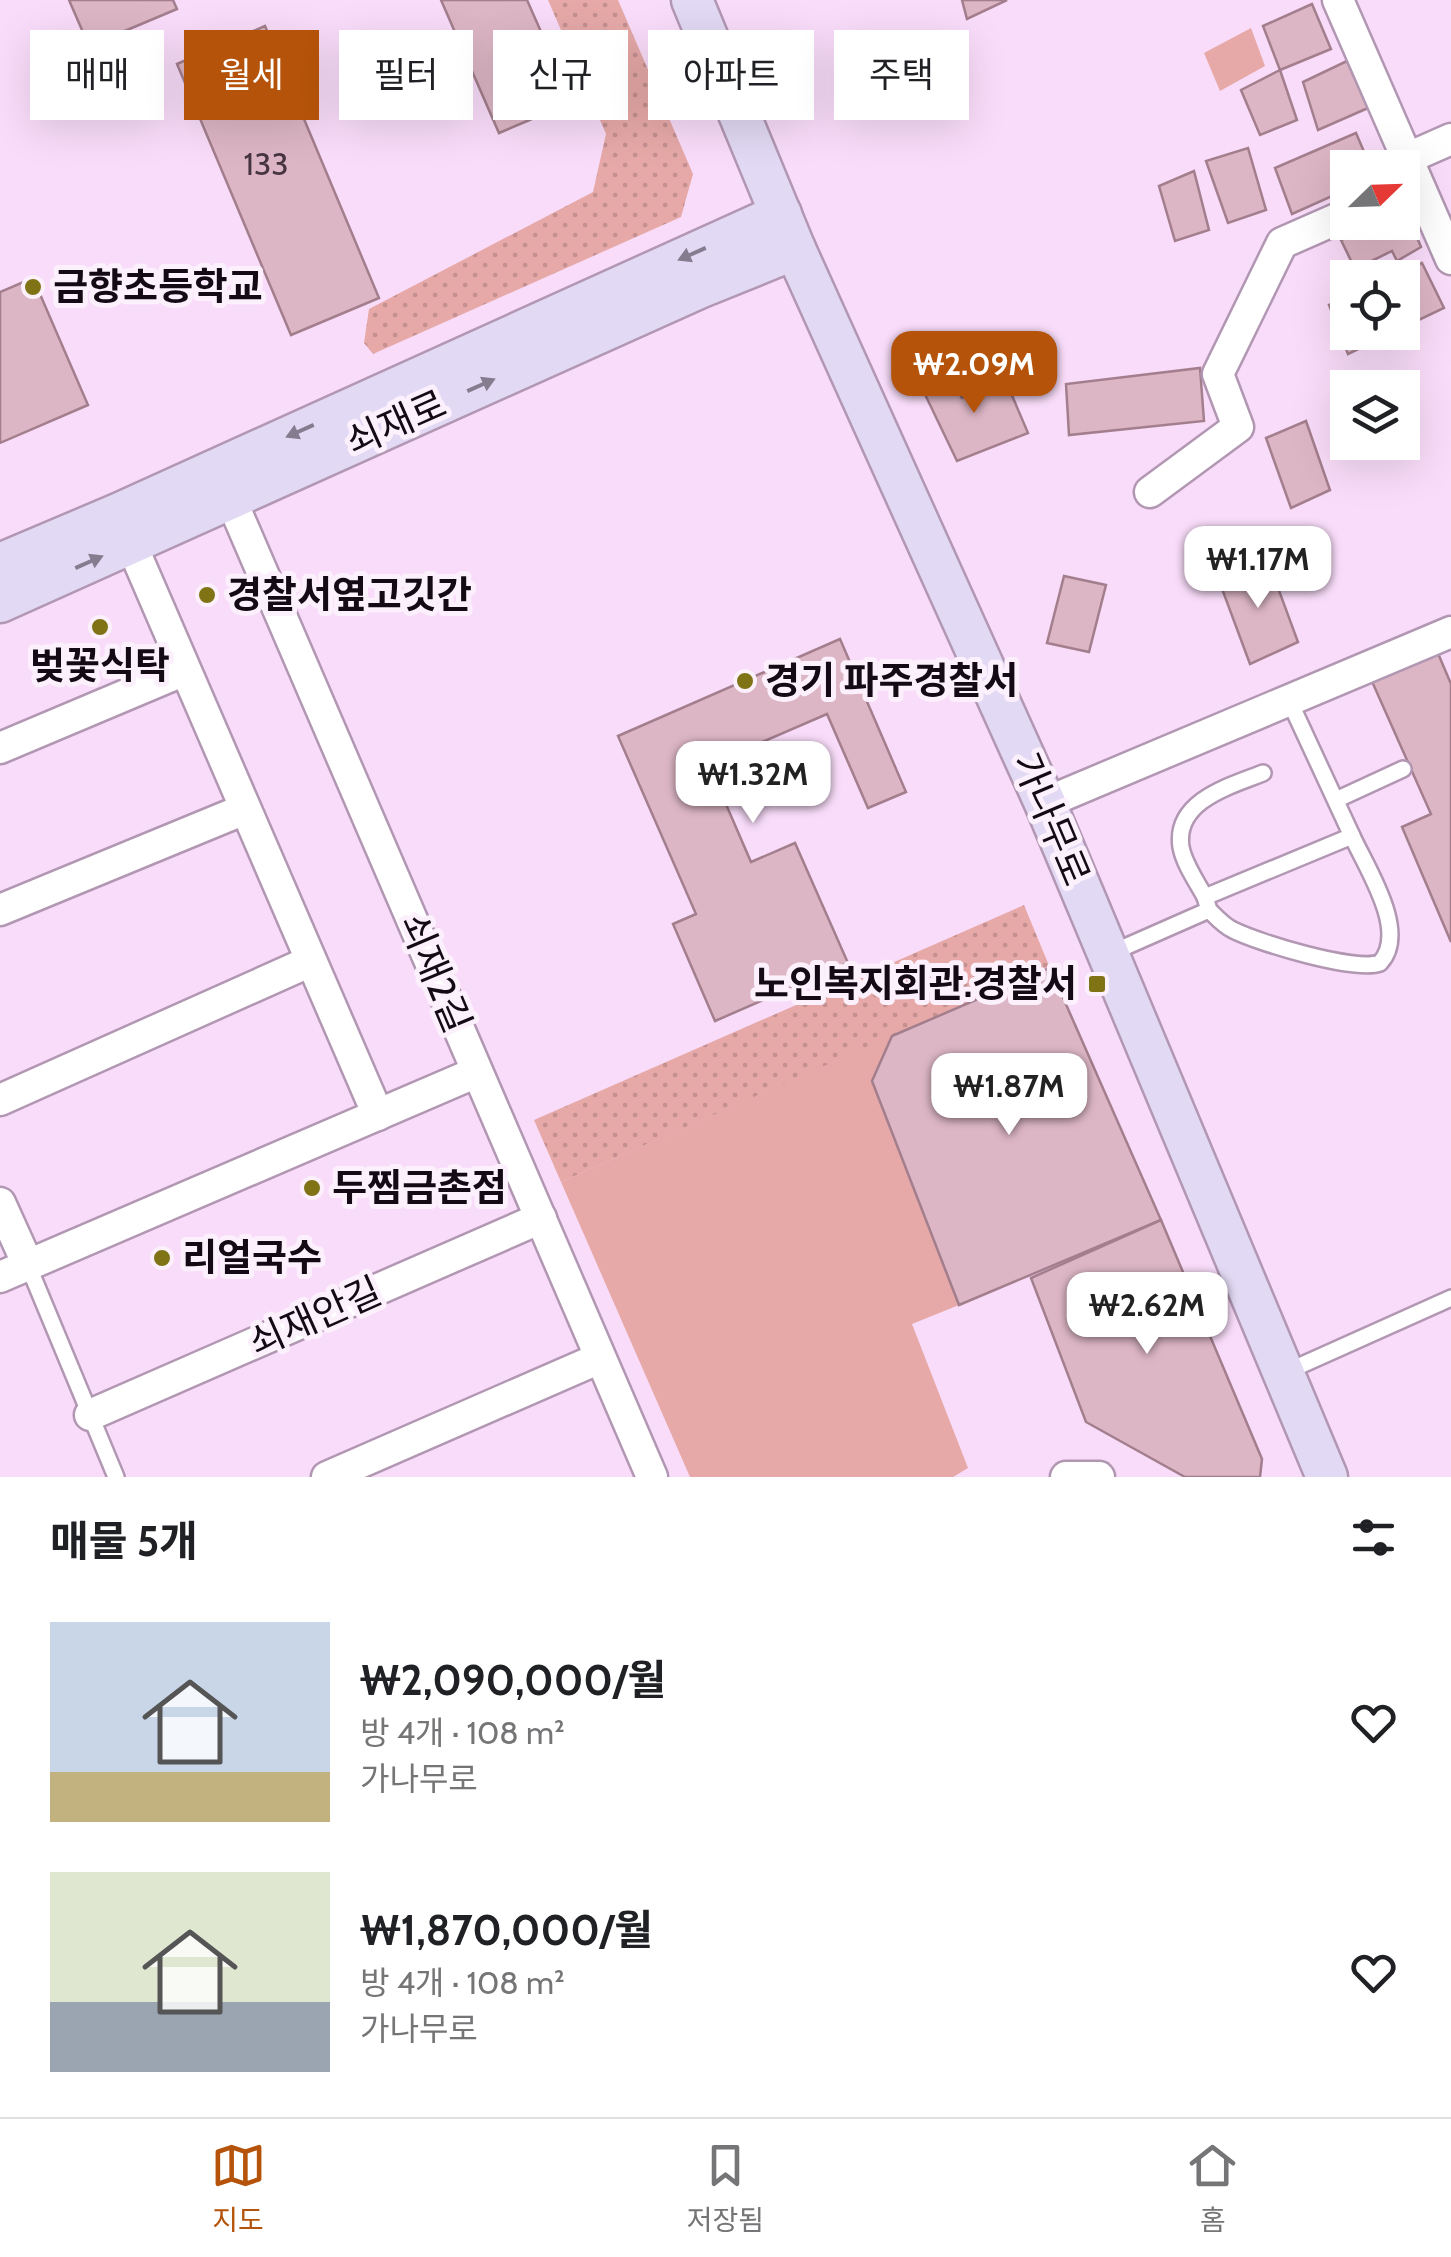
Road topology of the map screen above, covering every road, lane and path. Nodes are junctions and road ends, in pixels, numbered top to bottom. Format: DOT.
graph roads {
  1 [pos="692,0"];
  2 [pos="1338,0"];
  3 [pos="1451,138"];
  4 [pos="1399,150"];
  5 [pos="1420,167"];
  6 [pos="1420,197"];
  7 [pos="1330,222"];
  8 [pos="788,231"];
  9 [pos="1451,259"];
  10 [pos="224,483"];
  11 [pos="1150,492"];
  12 [pos="125,528"];
  13 [pos="0,564"];
  14 [pos="0,602"];
  15 [pos="1451,632"];
  16 [pos="186,670"];
  17 [pos="1289,700"];
  18 [pos="0,748"];
  19 [pos="1403,769"];
  20 [pos="1262,773"];
  21 [pos="1338,799"];
  22 [pos="1046,803"];
  23 [pos="245,808"];
  24 [pos="1352,836"];
  25 [pos="1207,904"];
  26 [pos="0,910"];
  27 [pos="1108,954"];
  28 [pos="311,961"];
  29 [pos="477,1072"];
  30 [pos="0,1100"];
  31 [pos="378,1115"];
  32 [pos="0,1203"];
  33 [pos="540,1218"];
  34 [pos="14,1272"];
  35 [pos="1451,1298"];
  36 [pos="600,1358"];
  37 [pos="1285,1372"];
  38 [pos="90,1415"];
  39 [pos="116,1477"];
  40 [pos="327,1477"];
  41 [pos="652,1477"];
  42 [pos="1066,1477"];
  43 [pos="1098,1477"];
  44 [pos="1327,1477"];
  1 -- 8 [label="street, 가나무로"];
  2 -- 4 [label="street"];
  3 -- 5 [label="street"];
  6 -- 9 [label="street"];
  7 -- 11 [label="street"];
  8 -- 10 [label="street"];
  8 -- 22 [label="street, 가나무로"];
  10 -- 12 [label="street"];
  10 -- 29 [label="street, 쇠재2길"];
  12 -- 13 [label="street"];
  14 -- 12 [label="street, one-way"];
  12 -- 16 [label="street"];
  15 -- 17 [label="street"];
  16 -- 18 [label="street"];
  16 -- 23 [label="street"];
  17 -- 21 [label="lane"];
  17 -- 22 [label="street"];
  19 -- 21 [label="lane"];
  20 -- 25 [label="lane"];
  21 -- 24 [label="lane"];
  22 -- 27 [label="street, 가나무로"];
  23 -- 26 [label="street"];
  23 -- 28 [label="street"];
  24 -- 25 [label="lane"];
  24 -- 25 [label="lane"];
  25 -- 27 [label="lane"];
  27 -- 37 [label="street, 가나무로"];
  28 -- 30 [label="street"];
  28 -- 31 [label="street"];
  29 -- 31 [label="street"];
  29 -- 33 [label="street, 쇠재2길"];
  31 -- 34 [label="street"];
  32 -- 34 [label="street"];
  33 -- 36 [label="street, 쇠재2길"];
  33 -- 38 [label="street, 쇠재안길"];
  34 -- 38 [label="lane"];
  35 -- 37 [label="lane"];
  36 -- 40 [label="street"];
  36 -- 41 [label="street, 쇠재2길"];
  37 -- 44 [label="street, 가나무로"];
  38 -- 39 [label="lane"];
  42 -- 43 [label="street"];
}
